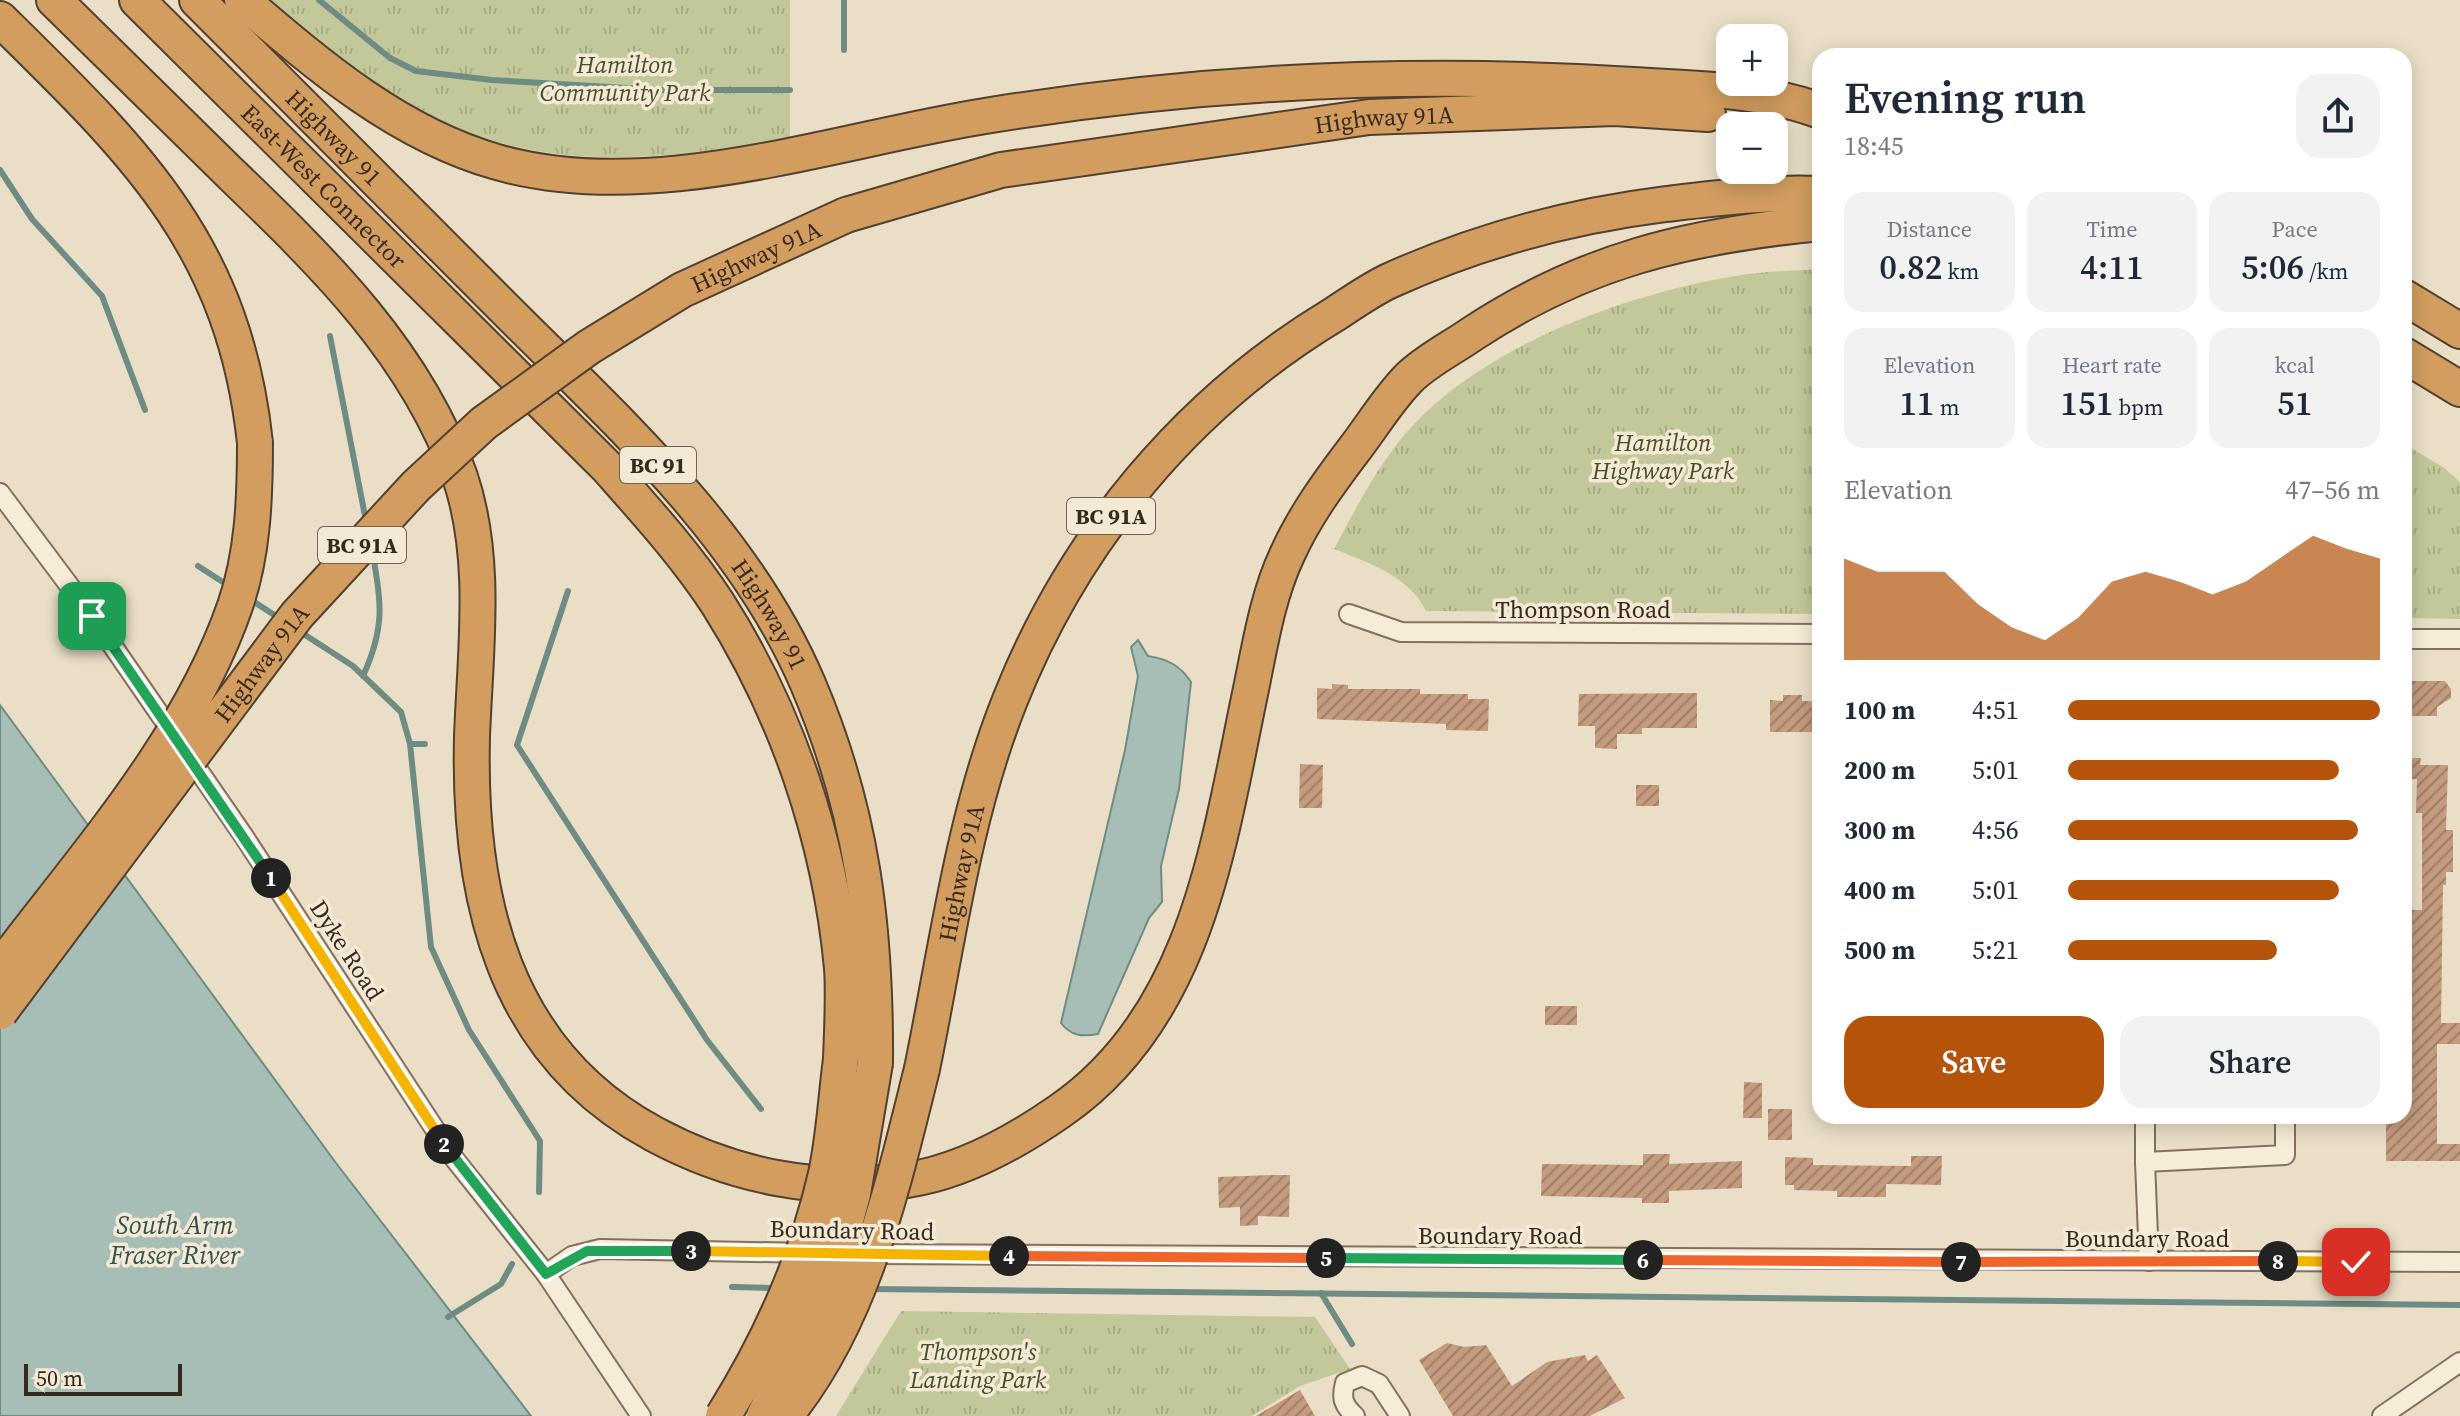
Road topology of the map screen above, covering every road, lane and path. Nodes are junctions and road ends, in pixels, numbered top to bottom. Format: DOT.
graph roads {
  1 [pos="54,0"];
  2 [pos="137,0"];
  3 [pos="197,0"];
  4 [pos="242,0"];
  5 [pos="0,19"];
  6 [pos="1812,108"];
  7 [pos="1812,122"];
  8 [pos="1812,194"];
  9 [pos="1812,224"];
  10 [pos="2412,302"];
  11 [pos="2460,331"];
  12 [pos="2412,360"];
  13 [pos="512,372"];
  14 [pos="2412,383"];
  15 [pos="2460,389"];
  16 [pos="2460,409"];
  17 [pos="0,493"];
  18 [pos="1349,614"];
  19 [pos="1812,634"];
  20 [pos="2412,639"];
  21 [pos="2460,639"];
  22 [pos="0,968"];
  23 [pos="0,1012"];
  24 [pos="858,1061"];
  25 [pos="2145,1124"];
  26 [pos="2285,1124"];
  27 [pos="2145,1162"];
  28 [pos="2149,1261"];
  29 [pos="2460,1262"];
  30 [pos="546,1274"];
  31 [pos="2460,1362"];
  32 [pos="641,1416"];
  33 [pos="723,1416"];
  34 [pos="764,1416"];
  35 [pos="785,1416"];
  36 [pos="1355,1416"];
  37 [pos="1400,1416"];
  38 [pos="2382,1416"];
  1 -- 9 [label="highway"];
  2 -- 13 [label="highway, East-West Connector / BC 91"];
  3 -- 24 [label="highway, Highway 91 / BC 91"];
  4 -- 6 [label="highway"];
  5 -- 22 [label="highway, bridge"];
  7 -- 23 [label="highway, Highway 91A / BC 91A, bridge"];
  8 -- 35 [label="highway, Highway 91A / BC 91A, bridge"];
  10 -- 11 [label="highway"];
  12 -- 15 [label="highway"];
  13 -- 24 [label="highway, Highway 91 / BC 91"];
  14 -- 16 [label="highway"];
  17 -- 30 [label="street, Dyke Road"];
  18 -- 19 [label="street, Thompson Road"];
  20 -- 21 [label="street"];
  24 -- 33 [label="highway, Highway 91 / BC 91, bridge"];
  24 -- 34 [label="highway, Highway 91 / BC 91, bridge"];
  25 -- 27 [label="street"];
  26 -- 27 [label="street"];
  27 -- 28 [label="street"];
  28 -- 29 [label="street, Boundary Road"];
  28 -- 30 [label="street, Boundary Road"];
  30 -- 32 [label="street, Dyke Road"];
  31 -- 38 [label="street"];
  36 -- 37 [label="street"];
}
